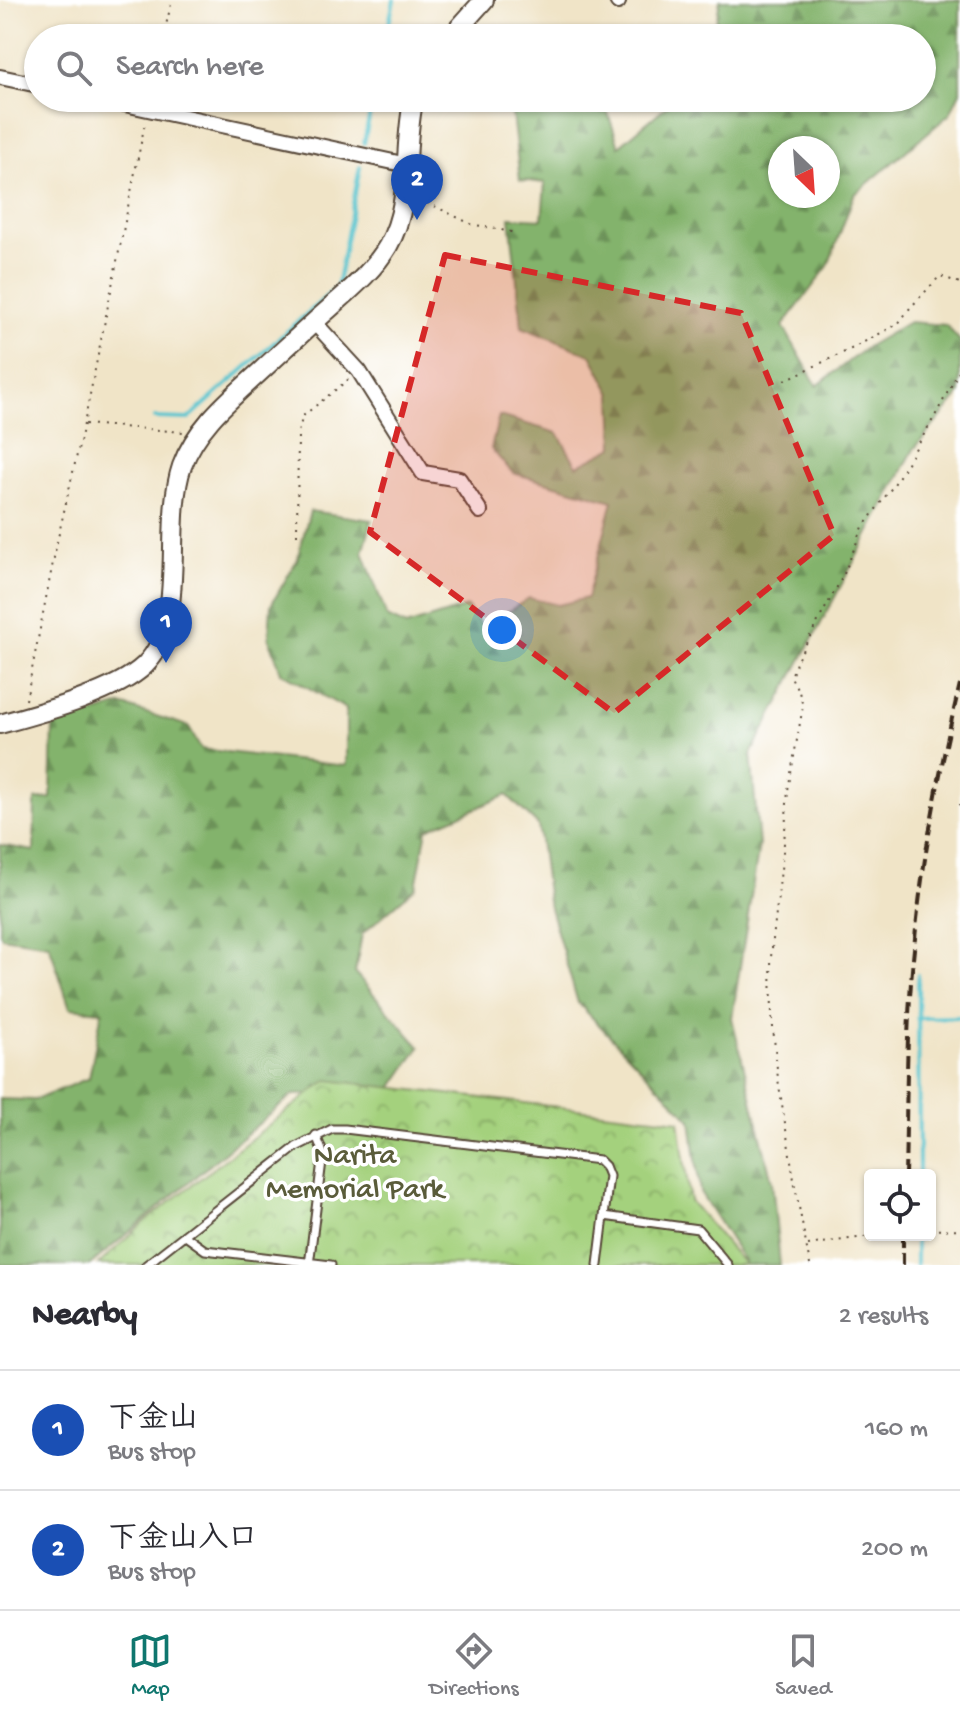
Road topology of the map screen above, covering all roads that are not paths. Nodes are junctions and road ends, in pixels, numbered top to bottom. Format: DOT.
graph roads {
  1 [pos="484,0"];
  2 [pos="463,24"];
  3 [pos="0,77"];
  4 [pos="24,82"];
  5 [pos="161,112"];
  6 [pos="411,112"];
  7 [pos="407,163"];
  8 [pos="314,322"];
  9 [pos="480,511"];
  10 [pos="0,724"];
  11 [pos="316,1135"];
  12 [pos="604,1216"];
  13 [pos="184,1235"];
  14 [pos="274,1262"];
  15 [pos="310,1264"];
  16 [pos="146,1265"];
  17 [pos="331,1265"];
  18 [pos="598,1265"];
  19 [pos="728,1265"];
  1 -- 2 [label="street"];
  3 -- 4 [label="street"];
  5 -- 7 [label="street"];
  6 -- 7 [label="street"];
  7 -- 8 [label="street"];
  8 -- 9 [label="street"];
  8 -- 10 [label="street"];
  11 -- 12 [label="lane"];
  11 -- 13 [label="lane"];
  11 -- 15 [label="lane"];
  12 -- 18 [label="lane"];
  12 -- 19 [label="lane"];
  13 -- 14 [label="lane"];
  13 -- 16 [label="lane"];
  14 -- 15 [label="lane"];
  15 -- 17 [label="lane"];
}
